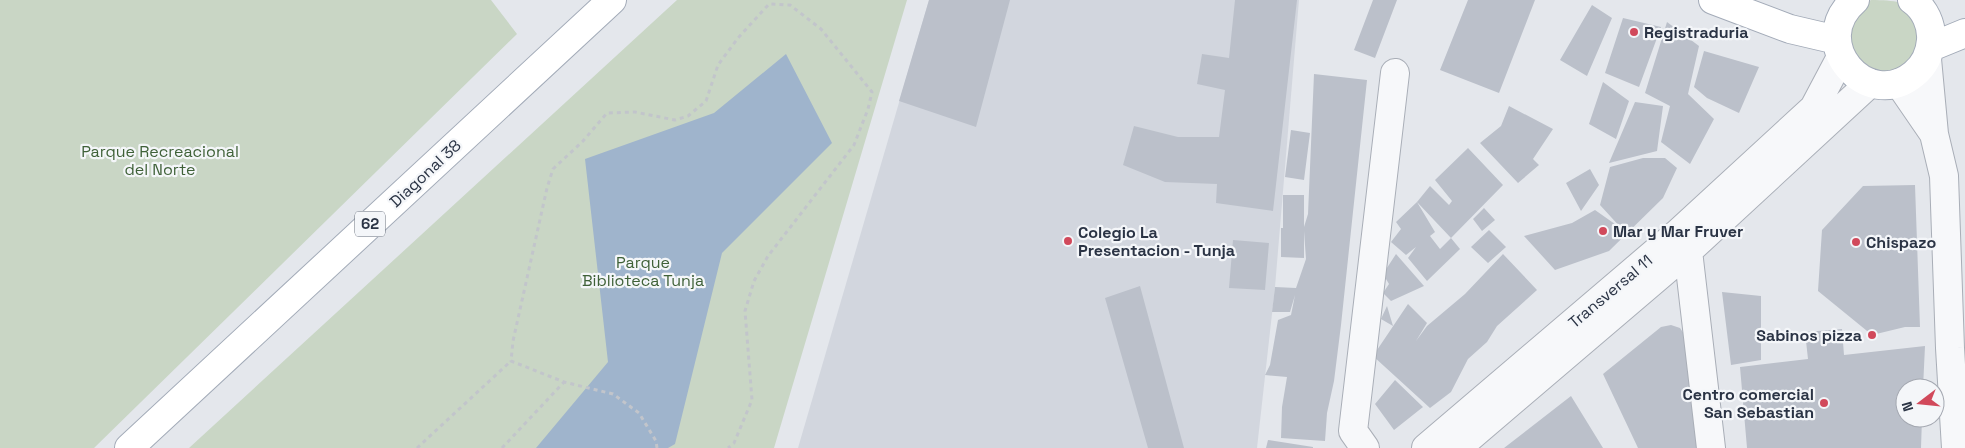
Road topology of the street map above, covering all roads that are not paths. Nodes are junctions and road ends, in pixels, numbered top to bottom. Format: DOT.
graph roads {
  1 [pos="612,0"];
  2 [pos="1713,0"];
  3 [pos="1855,0"];
  4 [pos="1912,0"];
  5 [pos="1965,33"];
  6 [pos="1839,49"];
  7 [pos="1929,53"];
  8 [pos="1395,74"];
  9 [pos="1870,83"];
  10 [pos="1899,83"];
  11 [pos="1934,134"];
  12 [pos="1683,243"];
  13 [pos="1957,350"];
  14 [pos="129,448"];
  15 [pos="1365,448"];
  16 [pos="1426,448"];
  17 [pos="1457,448"];
  18 [pos="1711,448"];
  19 [pos="1956,448"];
  1 -- 14 [label="main road, Diagonal 38 / 62"];
  2 -- 6 [label="main road"];
  3 -- 6 [label="main road"];
  4 -- 7 [label="main road"];
  5 -- 7 [label="main road"];
  6 -- 9 [label="main road"];
  6 -- 12 [label="street, Transversal 11"];
  7 -- 10 [label="main road"];
  7 -- 11 [label="street"];
  8 -- 15 [label="street"];
  9 -- 10 [label="main road"];
  9 -- 12 [label="street, Transversal 11"];
  10 -- 11 [label="street"];
  11 -- 13 [label="street"];
  12 -- 16 [label="street, Transversal 11"];
  12 -- 17 [label="street, Transversal 11"];
  12 -- 18 [label="street"];
  13 -- 19 [label="street"];
}
